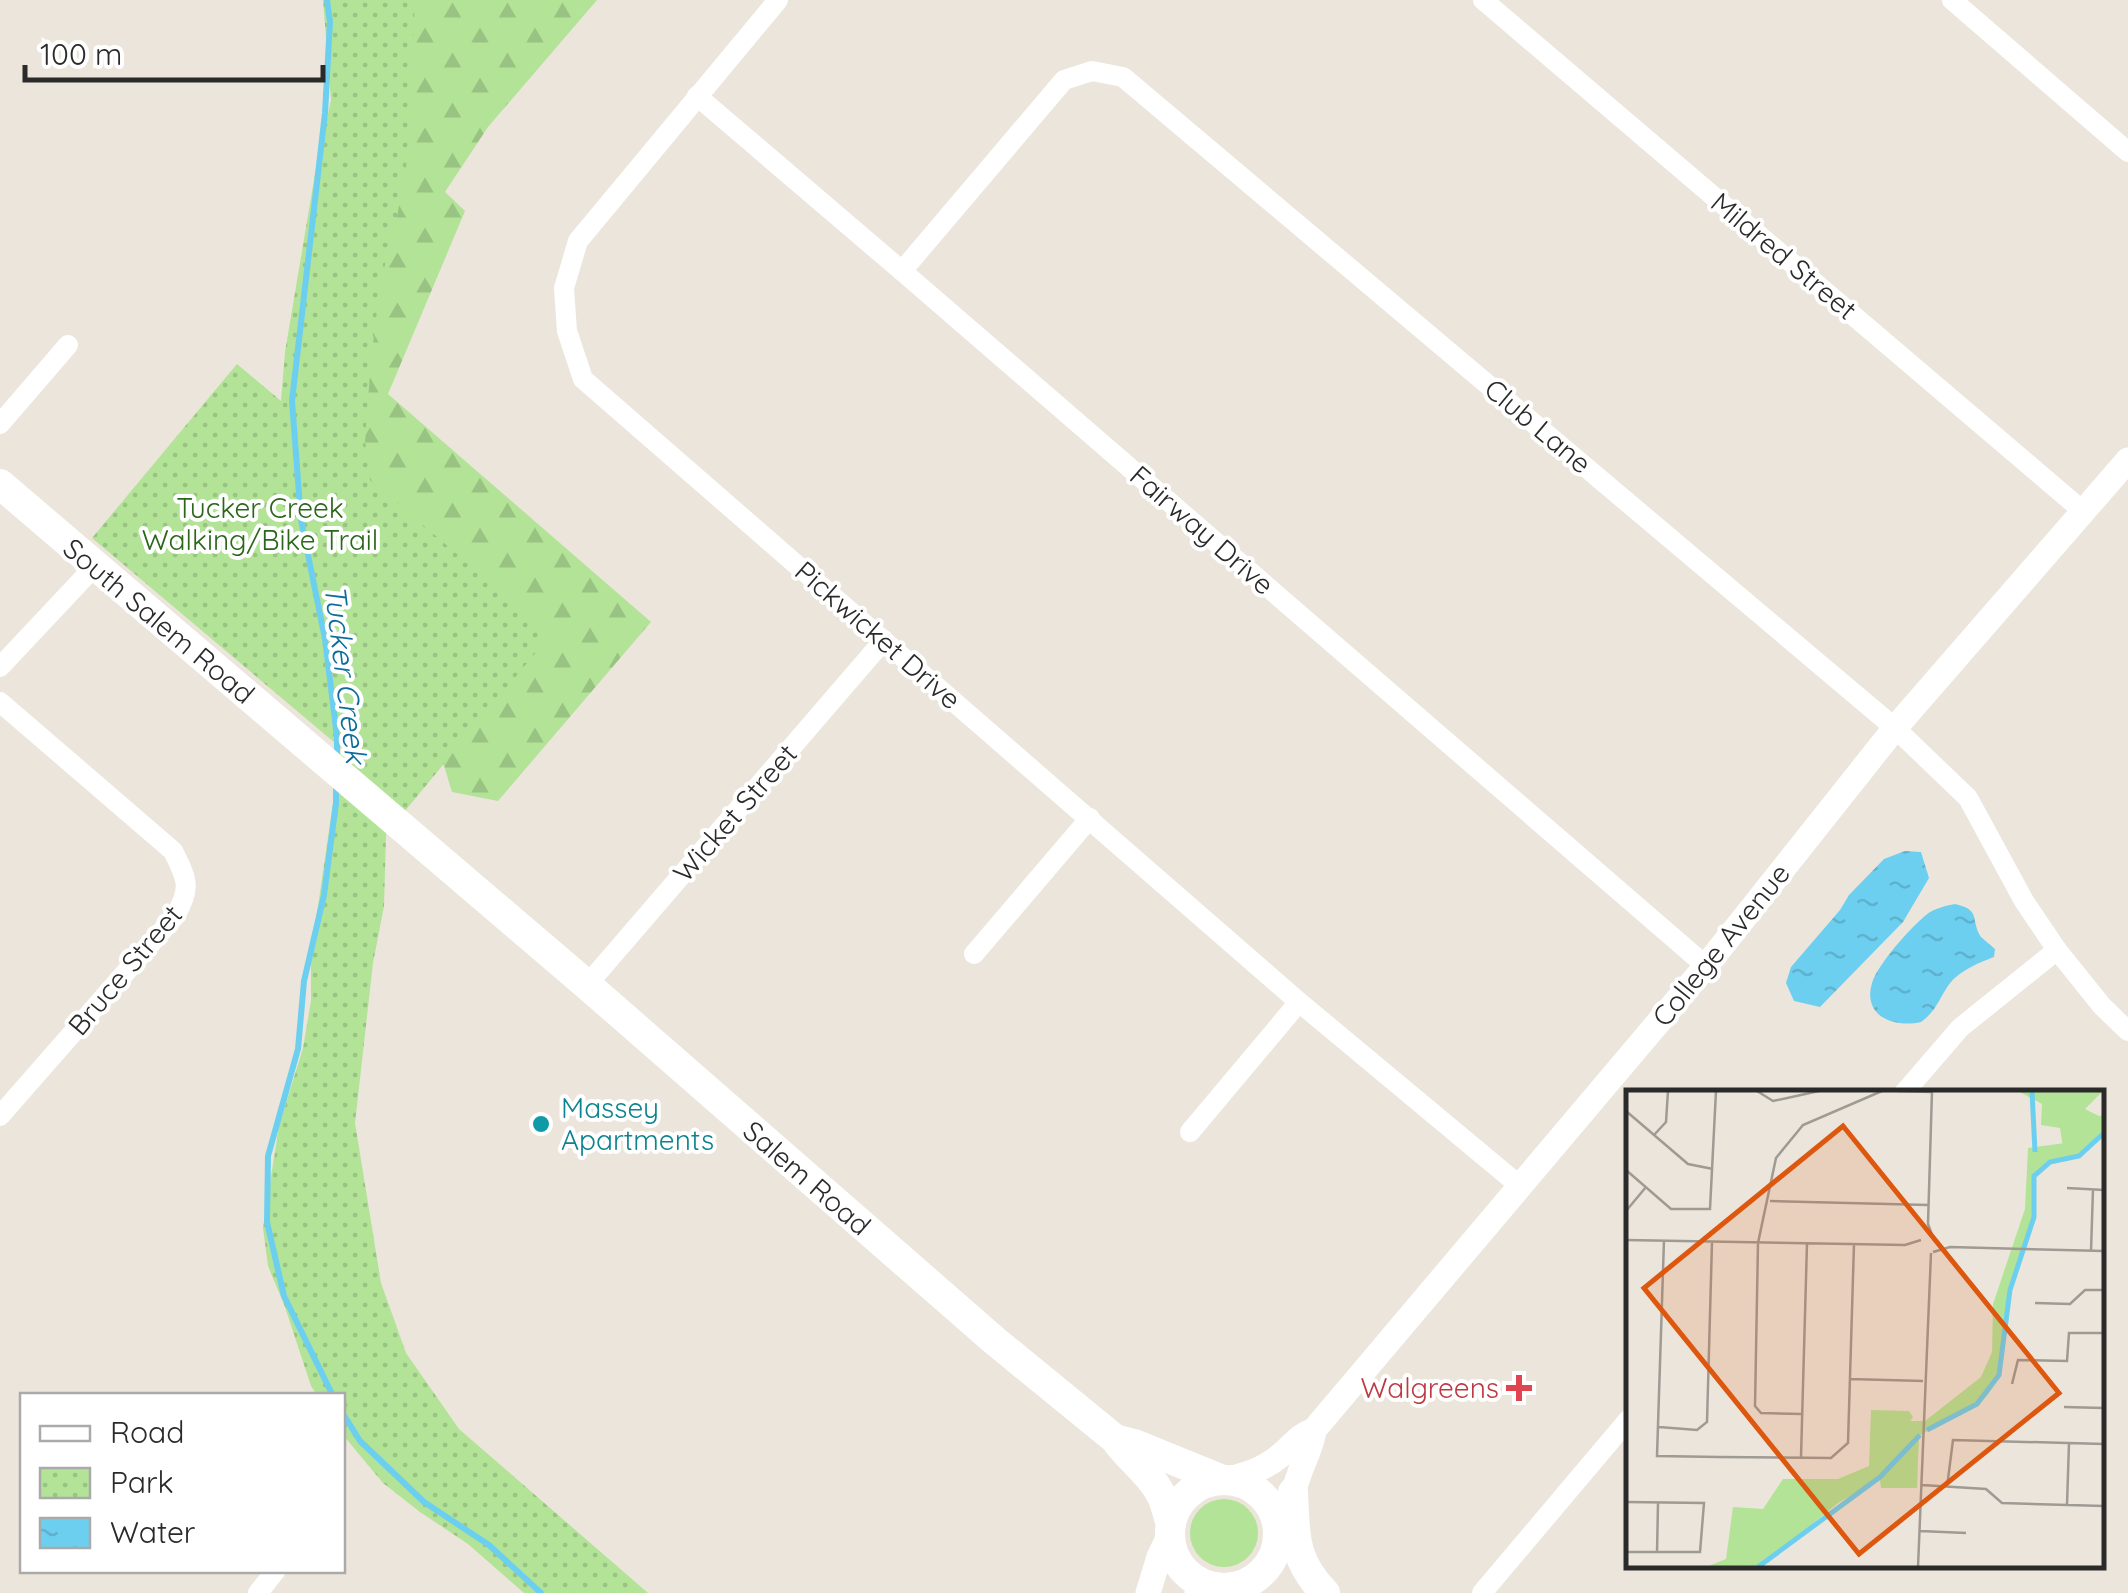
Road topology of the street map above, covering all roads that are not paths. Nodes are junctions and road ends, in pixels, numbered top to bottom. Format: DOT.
graph roads {
  1 [pos="778,0"];
  2 [pos="1483,0"];
  3 [pos="1952,0"];
  4 [pos="696,96"];
  5 [pos="2128,152"];
  6 [pos="902,271"];
  7 [pos="68,345"];
  8 [pos="0,424"];
  9 [pos="2128,460"];
  10 [pos="0,484"];
  11 [pos="2084,512"];
  12 [pos="94,567"];
  13 [pos="884,640"];
  14 [pos="0,667"];
  15 [pos="0,702"];
  16 [pos="1895,728"];
  17 [pos="319,756"];
  18 [pos="1090,818"];
  19 [pos="2056,950"];
  20 [pos="974,954"];
  21 [pos="1706,966"];
  22 [pos="587,986"];
  23 [pos="1299,1002"];
  24 [pos="2128,1031"];
  25 [pos="1907,1090"];
  26 [pos="0,1116"];
  27 [pos="1190,1132"];
  28 [pos="1520,1186"];
  29 [pos="1626,1422"];
  30 [pos="1307,1432"];
  31 [pos="1120,1446"];
  32 [pos="1178,1462"];
  33 [pos="1223,1480"];
  34 [pos="1293,1492"];
  35 [pos="1277,1535"];
  36 [pos="1167,1538"];
  37 [pos="274,1573"];
  38 [pos="1218,1590"];
  39 [pos="258,1593"];
  40 [pos="1148,1593"];
  41 [pos="1310,1593"];
  42 [pos="1325,1593"];
  43 [pos="1482,1593"];
  1 -- 4 [label="street, Pickwicket Drive"];
  2 -- 11 [label="street, Mildred Street"];
  3 -- 5 [label="street"];
  4 -- 6 [label="street, Fairway Drive"];
  4 -- 13 [label="street, Pickwicket Drive"];
  6 -- 16 [label="street, Club Lane"];
  6 -- 21 [label="street, Fairway Drive"];
  7 -- 8 [label="street"];
  9 -- 11 [label="street, College Avenue"];
  10 -- 12 [label="main road, South Salem Road"];
  11 -- 16 [label="street, College Avenue"];
  12 -- 14 [label="street"];
  12 -- 17 [label="main road, South Salem Road"];
  13 -- 18 [label="street, Pickwicket Drive"];
  13 -- 22 [label="street, Wicket Street"];
  15 -- 26 [label="street, Bruce Street"];
  16 -- 19 [label="street, Club Lane"];
  16 -- 21 [label="street, College Avenue"];
  17 -- 22 [label="main road, Salem Road"];
  18 -- 20 [label="street"];
  18 -- 23 [label="street, Pickwicket Drive"];
  19 -- 24 [label="street, Club Lane"];
  19 -- 25 [label="street"];
  21 -- 28 [label="street, College Avenue"];
  22 -- 31 [label="main road, Salem Road"];
  23 -- 27 [label="street"];
  23 -- 28 [label="street, Pickwicket Drive"];
  28 -- 30 [label="street, College Avenue"];
  29 -- 43 [label="street"];
  30 -- 32 [label="street"];
  30 -- 33 [label="street, College Avenue"];
  30 -- 34 [label="street, College Avenue"];
  31 -- 32 [label="main road, Salem Road"];
  31 -- 36 [label="main road, Salem Road"];
  32 -- 33 [label="main road, Salem Road"];
  33 -- 35 [label="main road"];
  33 -- 36 [label="main road"];
  34 -- 35 [label="street, College Avenue"];
  34 -- 42 [label="main road"];
  35 -- 38 [label="main road"];
  35 -- 41 [label="main road"];
  36 -- 38 [label="main road"];
  36 -- 40 [label="street"];
  37 -- 39 [label="street"];
}
